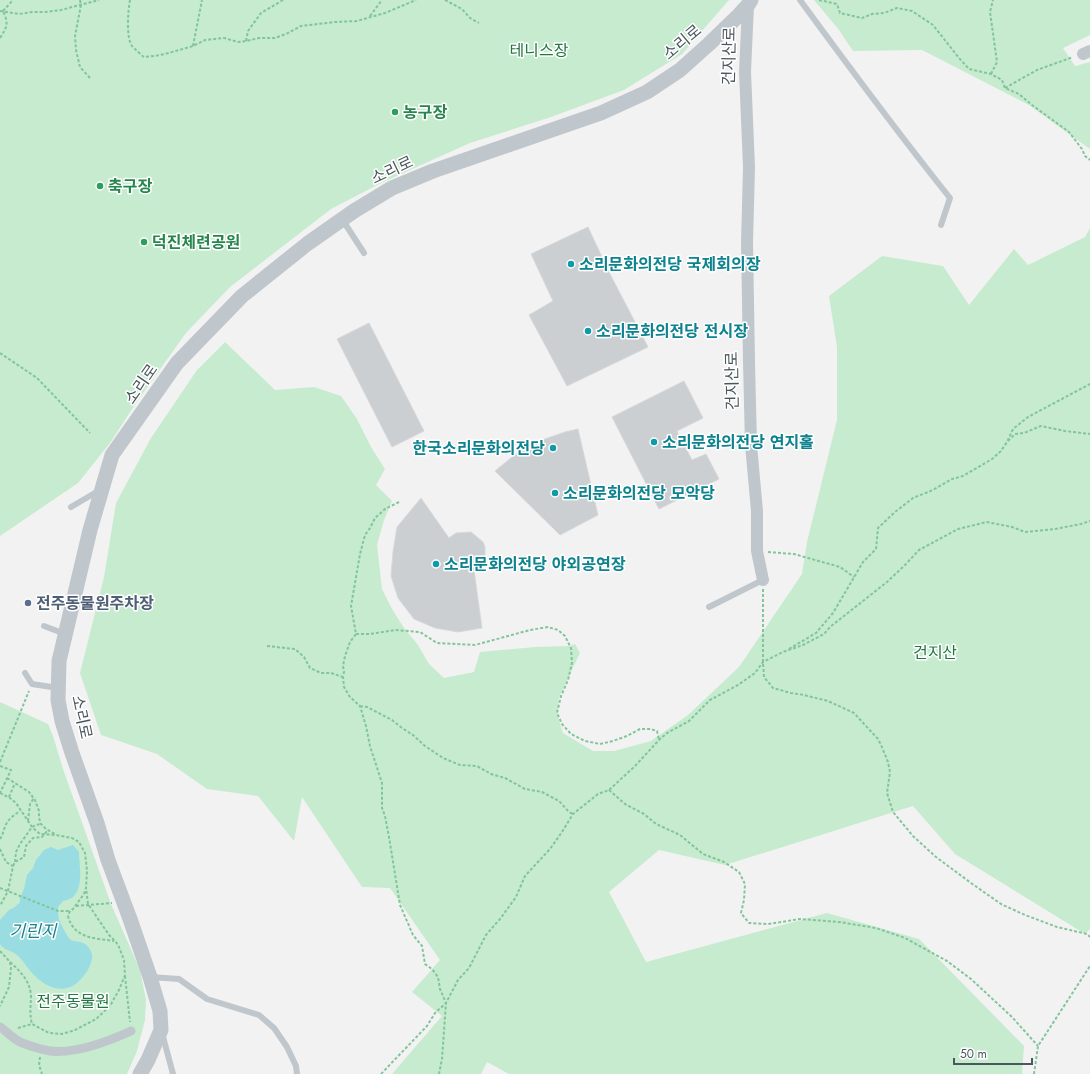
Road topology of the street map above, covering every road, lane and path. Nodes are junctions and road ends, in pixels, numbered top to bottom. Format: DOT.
graph roads {
  1 [pos="12,0"];
  2 [pos="80,0"];
  3 [pos="99,0"];
  4 [pos="130,0"];
  5 [pos="202,0"];
  6 [pos="283,0"];
  7 [pos="382,0"];
  8 [pos="416,0"];
  9 [pos="445,0"];
  10 [pos="800,0"];
  11 [pos="819,0"];
  12 [pos="836,0"];
  13 [pos="993,0"];
  14 [pos="750,2"];
  15 [pos="837,4"];
  16 [pos="81,5"];
  17 [pos="2,11"];
  18 [pos="369,17"];
  19 [pos="479,23"];
  20 [pos="0,38"];
  21 [pos="246,41"];
  22 [pos="193,46"];
  23 [pos="1087,52"];
  24 [pos="992,74"];
  25 [pos="90,78"];
  26 [pos="1006,88"];
  27 [pos="1090,160"];
  28 [pos="342,219"];
  29 [pos="941,225"];
  30 [pos="364,253"];
  31 [pos="0,353"];
  32 [pos="1090,384"];
  33 [pos="90,433"];
  34 [pos="1090,434"];
  35 [pos="1007,442"];
  36 [pos="103,488"];
  37 [pos="398,502"];
  38 [pos="72,507"];
  39 [pos="1090,521"];
  40 [pos="757,551"];
  41 [pos="854,577"];
  42 [pos="763,580"];
  43 [pos="709,607"];
  44 [pos="44,626"];
  45 [pos="65,634"];
  46 [pos="356,634"];
  47 [pos="267,646"];
  48 [pos="783,652"];
  49 [pos="763,662"];
  50 [pos="26,674"];
  51 [pos="343,677"];
  52 [pos="32,684"];
  53 [pos="58,688"];
  54 [pos="360,706"];
  55 [pos="659,740"];
  56 [pos="0,762"];
  57 [pos="0,766"];
  58 [pos="7,778"];
  59 [pos="14,783"];
  60 [pos="609,790"];
  61 [pos="0,793"];
  62 [pos="9,797"];
  63 [pos="34,798"];
  64 [pos="20,811"];
  65 [pos="573,814"];
  66 [pos="28,821"];
  67 [pos="41,824"];
  68 [pos="32,827"];
  69 [pos="48,830"];
  70 [pos="44,835"];
  71 [pos="56,835"];
  72 [pos="0,839"];
  73 [pos="0,849"];
  74 [pos="15,862"];
  75 [pos="12,866"];
  76 [pos="0,888"];
  77 [pos="86,888"];
  78 [pos="8,891"];
  79 [pos="123,900"];
  80 [pos="88,905"];
  81 [pos="0,906"];
  82 [pos="76,906"];
  83 [pos="70,911"];
  84 [pos="1090,937"];
  85 [pos="116,942"];
  86 [pos="0,951"];
  87 [pos="10,962"];
  88 [pos="1090,966"];
  89 [pos="125,975"];
  90 [pos="150,977"];
  91 [pos="446,1003"];
  92 [pos="0,1006"];
  93 [pos="32,1024"];
  94 [pos="1,1028"];
  95 [pos="161,1030"];
  96 [pos="131,1031"];
  97 [pos="1038,1046"];
  98 [pos="40,1048"];
  99 [pos="42,1074"];
  100 [pos="140,1074"];
  101 [pos="173,1074"];
  102 [pos="297,1074"];
  103 [pos="381,1074"];
  104 [pos="439,1074"];
  105 [pos="1034,1074"];
  1 -- 17 [label="path"];
  2 -- 16 [label="path"];
  3 -- 16 [label="path"];
  4 -- 22 [label="path"];
  5 -- 22 [label="path"];
  6 -- 21 [label="path"];
  7 -- 18 [label="path"];
  8 -- 18 [label="path"];
  9 -- 19 [label="path"];
  10 -- 29 [label="lane"];
  11 -- 15 [label="path"];
  12 -- 15 [label="path"];
  13 -- 24 [label="path"];
  14 -- 28 [label="street, 소리로"];
  14 -- 40 [label="street, 건지산로"];
  15 -- 24 [label="path"];
  16 -- 17 [label="path"];
  16 -- 25 [label="path"];
  17 -- 20 [label="path"];
  18 -- 21 [label="path"];
  21 -- 22 [label="path"];
  23 -- 26 [label="path"];
  24 -- 26 [label="path"];
  26 -- 27 [label="path"];
  28 -- 30 [label="lane"];
  28 -- 36 [label="street, 소리로"];
  31 -- 33 [label="path"];
  32 -- 35 [label="path"];
  34 -- 35 [label="path"];
  35 -- 41 [label="path"];
  36 -- 38 [label="lane"];
  36 -- 45 [label="street, 소리로"];
  37 -- 46 [label="path"];
  39 -- 48 [label="path"];
  40 -- 41 [label="path"];
  40 -- 42 [label="street, 건지산로"];
  41 -- 48 [label="path"];
  42 -- 43 [label="lane"];
  42 -- 49 [label="path"];
  44 -- 45 [label="lane"];
  45 -- 53 [label="street, 소리로"];
  46 -- 51 [label="path"];
  46 -- 55 [label="path"];
  47 -- 51 [label="path"];
  48 -- 49 [label="path"];
  49 -- 55 [label="path"];
  49 -- 84 [label="path"];
  50 -- 52 [label="lane"];
  51 -- 54 [label="path"];
  52 -- 53 [label="lane"];
  52 -- 56 [label="path"];
  53 -- 79 [label="street, 소리로"];
  54 -- 65 [label="path"];
  54 -- 91 [label="path"];
  55 -- 60 [label="path"];
  57 -- 58 [label="path"];
  58 -- 59 [label="path"];
  58 -- 61 [label="path"];
  59 -- 62 [label="path"];
  59 -- 63 [label="path"];
  60 -- 65 [label="path"];
  60 -- 97 [label="path"];
  61 -- 62 [label="path"];
  62 -- 64 [label="path"];
  63 -- 66 [label="path"];
  63 -- 67 [label="path"];
  64 -- 66 [label="path"];
  64 -- 72 [label="path"];
  65 -- 91 [label="path"];
  66 -- 68 [label="path"];
  67 -- 68 [label="path"];
  67 -- 69 [label="path"];
  68 -- 70 [label="path"];
  68 -- 74 [label="path"];
  69 -- 70 [label="path"];
  69 -- 71 [label="path"];
  70 -- 71 [label="path"];
  70 -- 74 [label="path"];
  71 -- 77 [label="path"];
  73 -- 75 [label="path"];
  74 -- 75 [label="path"];
  75 -- 78 [label="path"];
  76 -- 78 [label="path"];
  77 -- 80 [label="path"];
  77 -- 82 [label="path"];
  78 -- 81 [label="path"];
  78 -- 83 [label="path"];
  79 -- 80 [label="path"];
  79 -- 90 [label="street, 소리로"];
  80 -- 82 [label="path"];
  80 -- 85 [label="path"];
  82 -- 83 [label="path"];
  83 -- 85 [label="path"];
  85 -- 89 [label="path"];
  86 -- 87 [label="path"];
  87 -- 92 [label="path"];
  87 -- 93 [label="path"];
  88 -- 97 [label="path"];
  89 -- 93 [label="path"];
  89 -- 96 [label="path"];
  90 -- 95 [label="street, 소리로"];
  90 -- 102 [label="lane"];
  91 -- 103 [label="path"];
  91 -- 104 [label="path"];
  93 -- 94 [label="path"];
  94 -- 98 [label="street"];
  95 -- 100 [label="street, 소리로"];
  95 -- 101 [label="lane"];
  96 -- 98 [label="street"];
  97 -- 105 [label="path"];
  98 -- 99 [label="path"];
}
